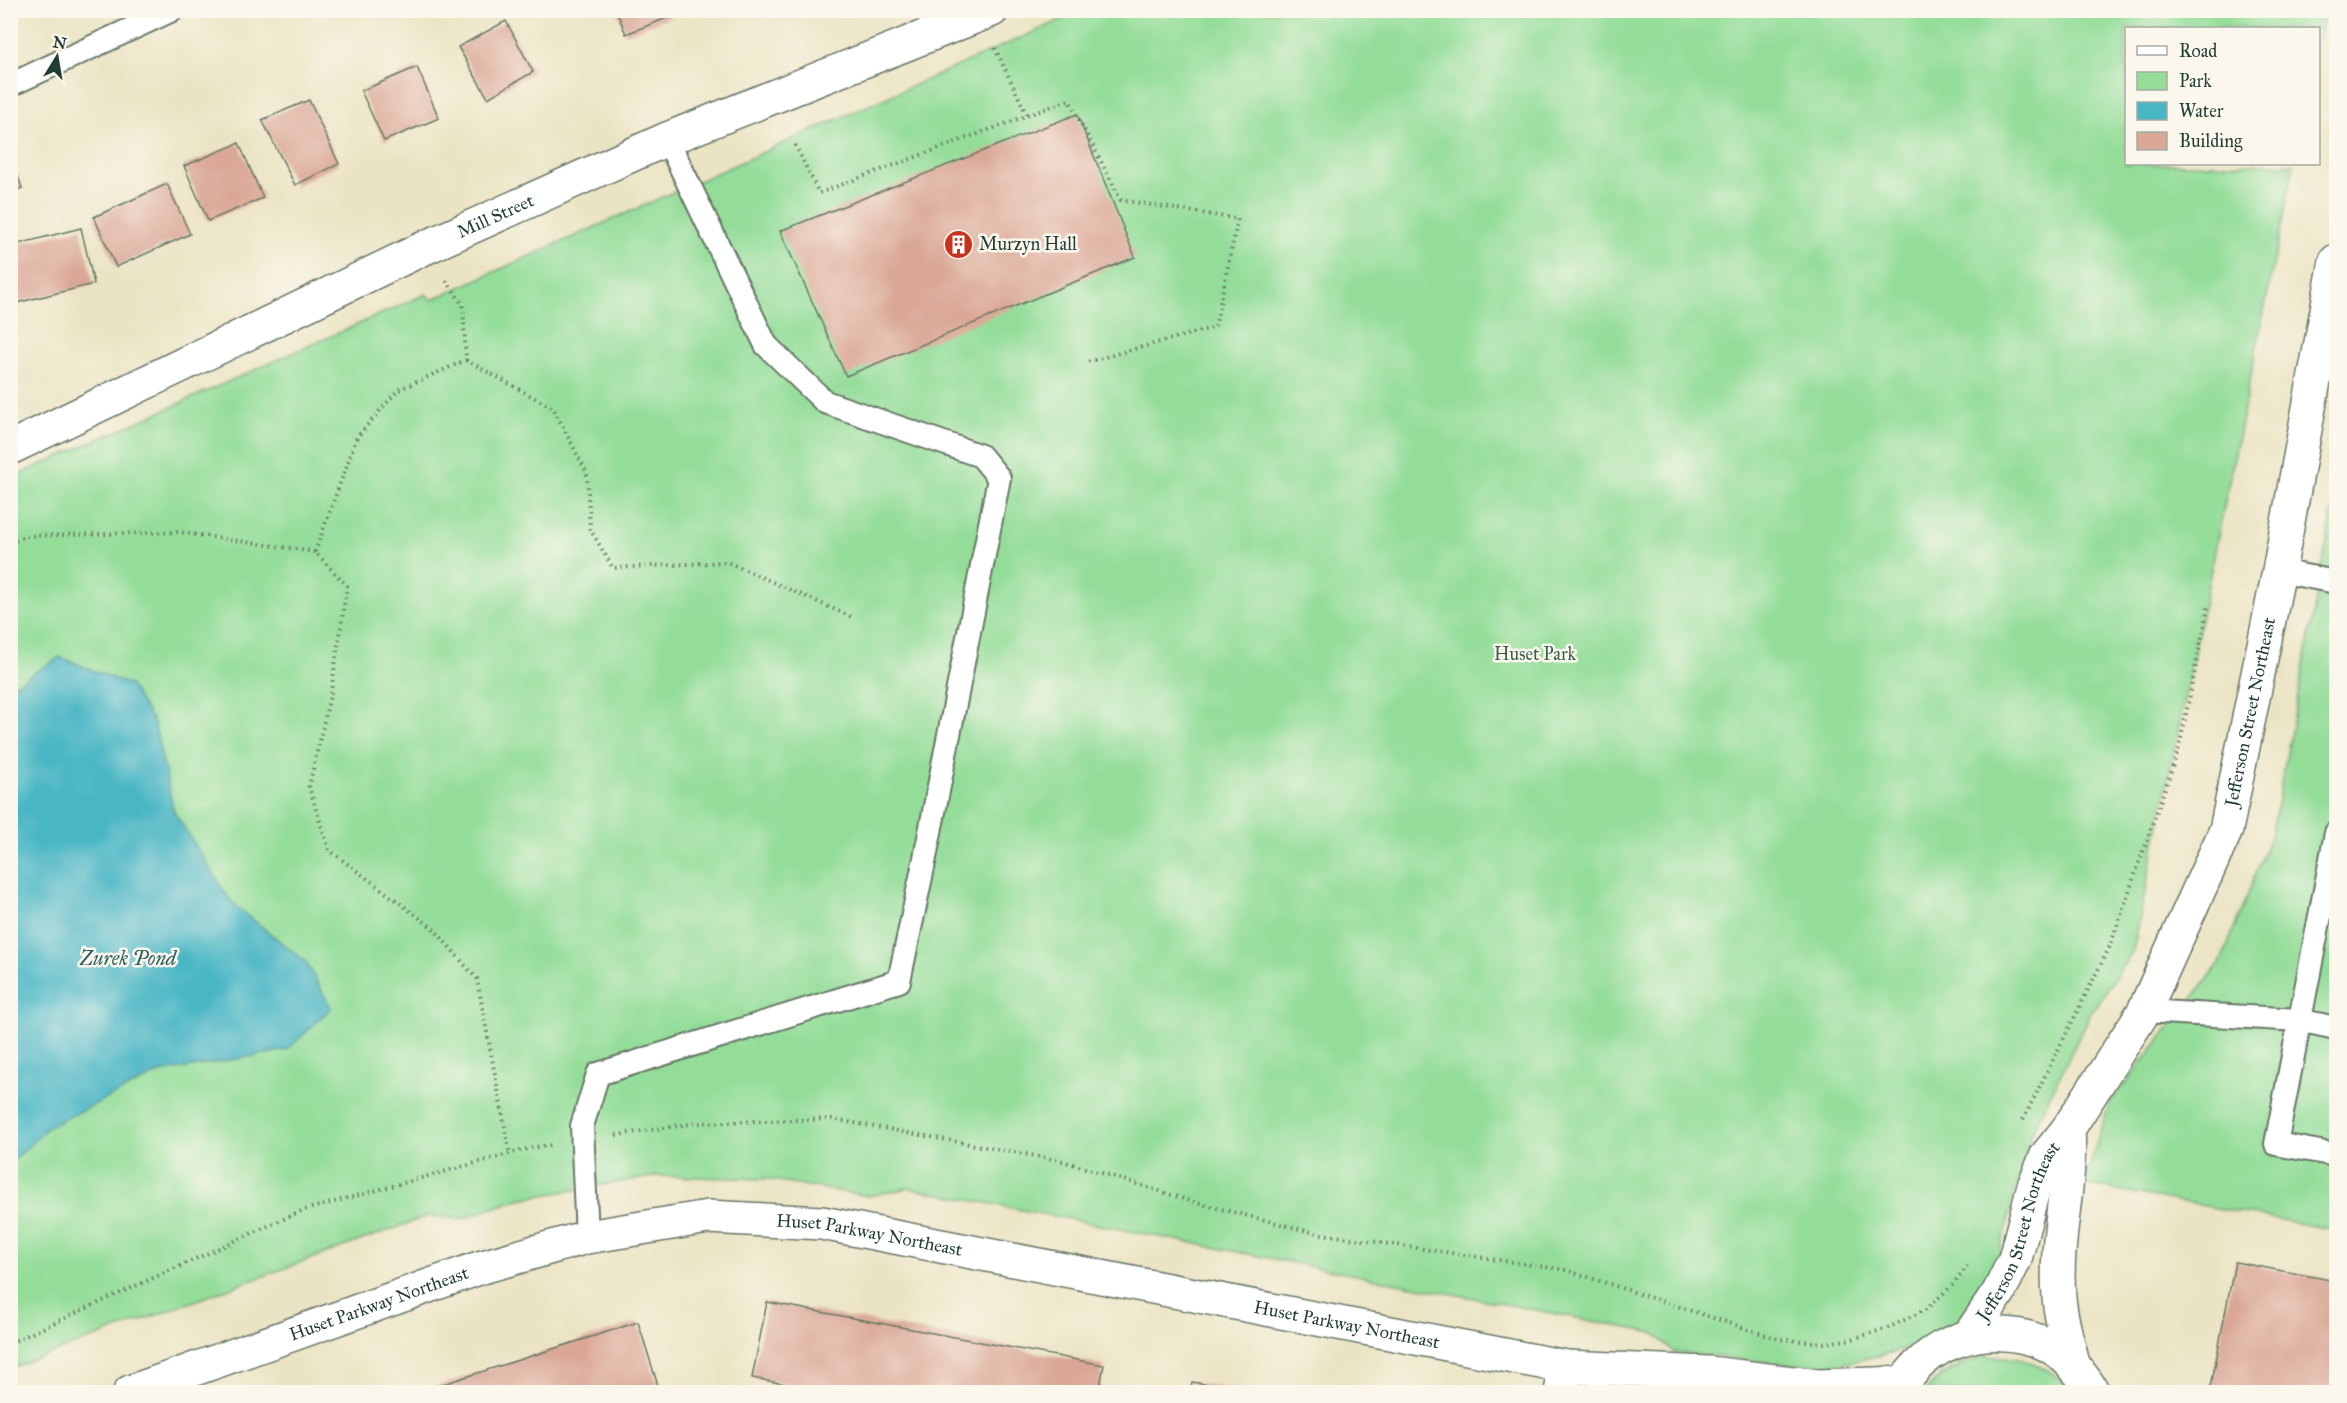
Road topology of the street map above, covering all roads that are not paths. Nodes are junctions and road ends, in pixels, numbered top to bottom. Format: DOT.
graph roads {
  1 [pos="172,10"];
  2 [pos="987,13"];
  3 [pos="10,85"];
  4 [pos="667,139"];
  5 [pos="2337,261"];
  6 [pos="10,448"];
  7 [pos="2279,571"];
  8 [pos="2337,582"];
  9 [pos="2337,833"];
  10 [pos="2144,1011"];
  11 [pos="2298,1020"];
  12 [pos="2337,1028"];
  13 [pos="2068,1129"];
  14 [pos="2337,1155"];
  15 [pos="587,1237"];
  16 [pos="1969,1336"];
  17 [pos="2073,1364"];
  18 [pos="1624,1371"];
  19 [pos="1563,1380"];
  20 [pos="1901,1388"];
  21 [pos="130,1392"];
  22 [pos="1678,1392"];
  23 [pos="2093,1392"];
  1 -- 3 [label="lane"];
  2 -- 4 [label="street, Mill Street"];
  4 -- 6 [label="street, Mill Street"];
  4 -- 15 [label="lane"];
  5 -- 7 [label="street, Jefferson Street Northeast"];
  7 -- 8 [label="lane"];
  7 -- 10 [label="street, Jefferson Street Northeast"];
  9 -- 11 [label="lane"];
  10 -- 11 [label="lane"];
  10 -- 13 [label="street, Jefferson Street Northeast"];
  11 -- 12 [label="lane"];
  11 -- 14 [label="lane"];
  13 -- 16 [label="street, Jefferson Street Northeast"];
  13 -- 17 [label="street, Jefferson Street Northeast"];
  15 -- 19 [label="street, Huset Parkway Northeast"];
  15 -- 21 [label="street, Huset Parkway Northeast"];
  16 -- 17 [label="street"];
  16 -- 20 [label="street"];
  17 -- 23 [label="street"];
  18 -- 19 [label="street, Huset Parkway Northeast"];
  18 -- 20 [label="street, Huset Parkway Northeast"];
  18 -- 22 [label="street, Huset Parkway Northeast"];
}
